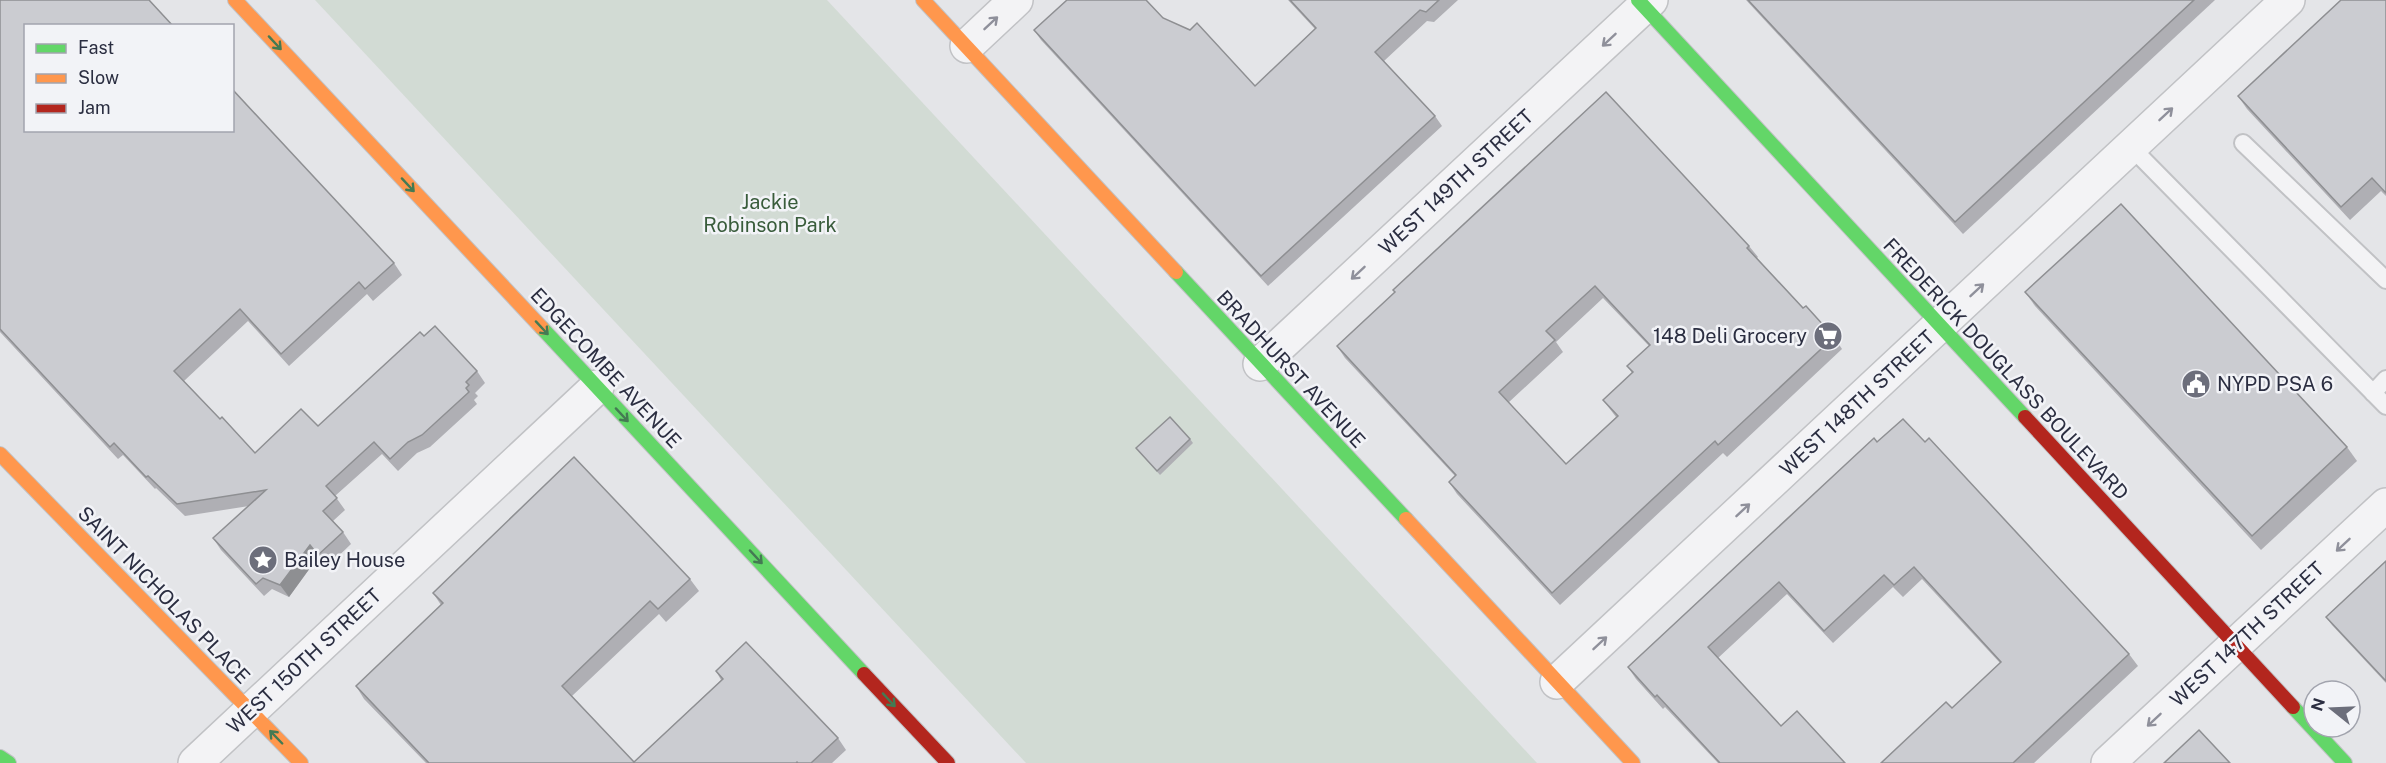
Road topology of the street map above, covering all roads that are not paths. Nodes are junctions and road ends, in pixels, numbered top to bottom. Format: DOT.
graph roads {
  1 [pos="235,0"];
  2 [pos="923,0"];
  3 [pos="1016,0"];
  4 [pos="2288,0"];
  5 [pos="1645,2"];
  6 [pos="967,46"];
  7 [pos="2243,143"];
  8 [pos="2131,147"];
  9 [pos="2386,280"];
  10 [pos="1939,327"];
  11 [pos="1260,364"];
  12 [pos="2386,379"];
  13 [pos="597,387"];
  14 [pos="2373,393"];
  15 [pos="2386,406"];
  16 [pos="0,454"];
  17 [pos="2386,505"];
  18 [pos="2236,645"];
  19 [pos="1557,682"];
  20 [pos="250,711"];
  21 [pos="0,757"];
  22 [pos="9,763"];
  23 [pos="195,763"];
  24 [pos="301,763"];
  25 [pos="948,763"];
  26 [pos="1633,763"];
  27 [pos="2108,763"];
  28 [pos="2345,763"];
  1 -- 13 [label="street, EDGECOMBE AVENUE, one-way"];
  2 -- 6 [label="street, BRADHURST AVENUE"];
  6 -- 3 [label="street, one-way"];
  8 -- 4 [label="street, WEST 148TH STREET, one-way"];
  5 -- 10 [label="street, FREDERICK DOUGLASS BOULEVARD"];
  5 -- 11 [label="street, WEST 149TH STREET, one-way"];
  6 -- 11 [label="street, BRADHURST AVENUE"];
  7 -- 9 [label="lane"];
  10 -- 8 [label="street, WEST 148TH STREET, one-way"];
  8 -- 14 [label="lane"];
  10 -- 18 [label="street, FREDERICK DOUGLASS BOULEVARD"];
  19 -- 10 [label="street, WEST 148TH STREET, one-way"];
  11 -- 19 [label="street, BRADHURST AVENUE"];
  12 -- 14 [label="lane"];
  13 -- 20 [label="street, WEST 150TH STREET"];
  13 -- 25 [label="street, EDGECOMBE AVENUE, one-way"];
  14 -- 15 [label="lane"];
  16 -- 20 [label="street, SAINT NICHOLAS PLACE"];
  17 -- 18 [label="street, WEST 147TH STREET, one-way"];
  18 -- 27 [label="street, WEST 147TH STREET, one-way"];
  18 -- 28 [label="street, FREDERICK DOUGLASS BOULEVARD"];
  19 -- 26 [label="street, BRADHURST AVENUE"];
  20 -- 23 [label="street, WEST 150TH STREET"];
  24 -- 20 [label="street, SAINT NICHOLAS PLACE, one-way"];
  21 -- 22 [label="street"];
}
